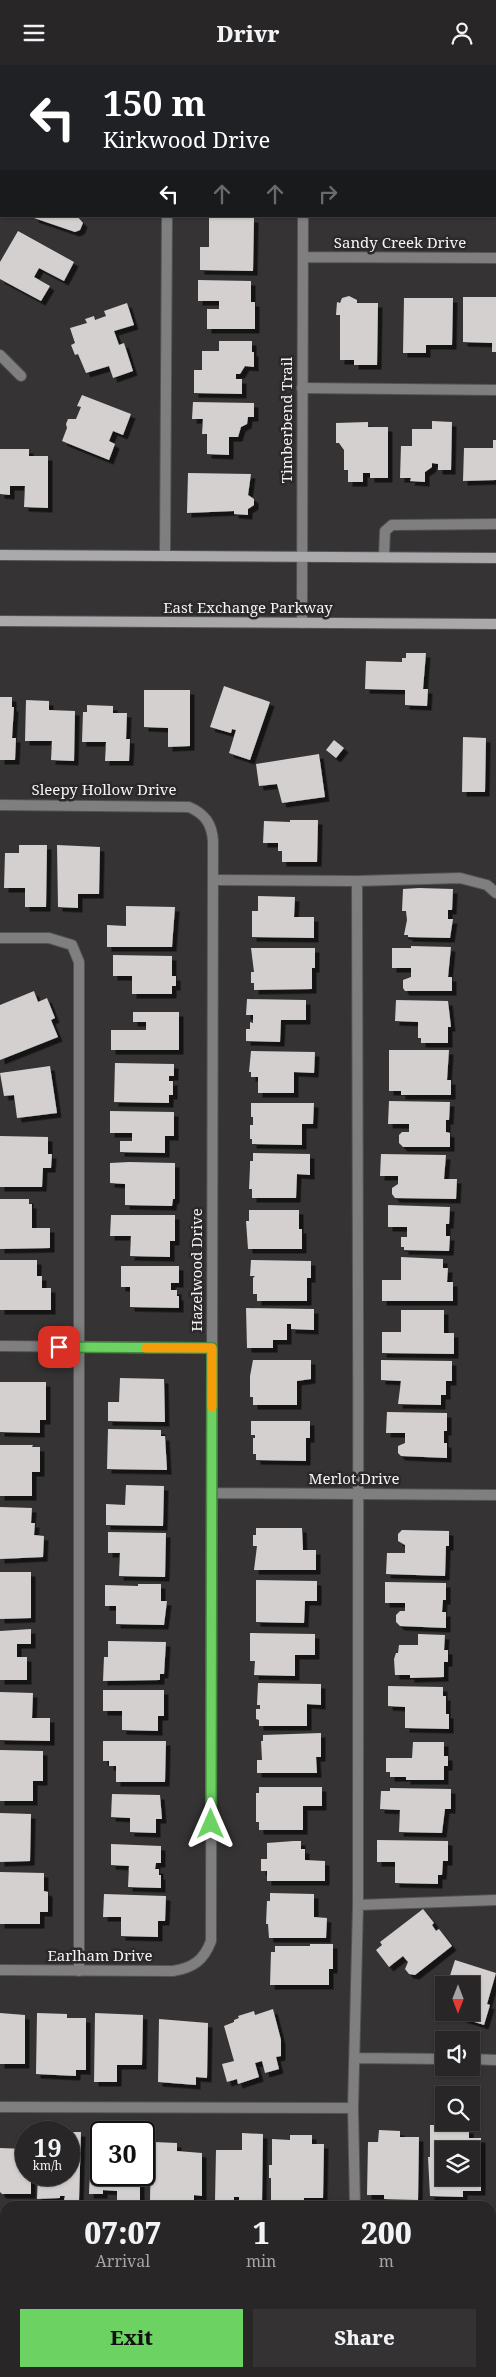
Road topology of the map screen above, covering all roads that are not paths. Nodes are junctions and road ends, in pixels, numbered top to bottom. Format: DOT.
graph roads {
  1 [pos="168,217"];
  2 [pos="303,217"];
  3 [pos="303,257"];
  4 [pos="496,258"];
  5 [pos="0,355"];
  6 [pos="21,376"];
  7 [pos="302,389"];
  8 [pos="496,390"];
  9 [pos="496,524"];
  10 [pos="0,555"];
  11 [pos="165,555"];
  12 [pos="302,555"];
  13 [pos="384,556"];
  14 [pos="496,558"];
  15 [pos="0,621"];
  16 [pos="302,623"];
  17 [pos="496,625"];
  18 [pos="0,805"];
  19 [pos="204,817"];
  20 [pos="213,880"];
  21 [pos="357,881"];
  22 [pos="496,893"];
  23 [pos="0,938"];
  24 [pos="0,1347"];
  25 [pos="79,1347"];
  26 [pos="212,1348"];
  27 [pos="212,1493"];
  28 [pos="357,1494"];
  29 [pos="496,1495"];
  30 [pos="496,1901"];
  31 [pos="358,1905"];
  32 [pos="198,1963"];
  33 [pos="0,1970"];
  34 [pos="79,1971"];
  35 [pos="355,2058"];
  36 [pos="435,2059"];
  37 [pos="480,2059"];
  38 [pos="496,2060"];
  39 [pos="0,2107"];
  40 [pos="353,2107"];
  41 [pos="355,2201"];
  1 -- 11 [label="street"];
  2 -- 3 [label="street, Timberbend Trail"];
  3 -- 4 [label="street, Sandy Creek Drive"];
  3 -- 7 [label="street, Timberbend Trail"];
  5 -- 6 [label="street"];
  7 -- 8 [label="street"];
  7 -- 12 [label="street, Timberbend Trail"];
  9 -- 13 [label="street"];
  10 -- 11 [label="main road"];
  11 -- 12 [label="main road"];
  12 -- 13 [label="main road"];
  12 -- 16 [label="street, Timberbend Trail"];
  13 -- 14 [label="main road"];
  15 -- 16 [label="main road, East Exchange Parkway"];
  16 -- 17 [label="main road, East Exchange Parkway"];
  18 -- 19 [label="street, Sleepy Hollow Drive"];
  19 -- 20 [label="street, Hazelwood Drive"];
  20 -- 21 [label="street"];
  20 -- 26 [label="street, Hazelwood Drive"];
  21 -- 22 [label="street"];
  21 -- 28 [label="street"];
  23 -- 25 [label="street"];
  24 -- 25 [label="street"];
  25 -- 26 [label="street"];
  25 -- 34 [label="street"];
  26 -- 27 [label="street, Hazelwood Drive"];
  27 -- 28 [label="street, Merlot Drive"];
  27 -- 32 [label="street, Hazelwood Drive"];
  28 -- 29 [label="street, Merlot Drive"];
  28 -- 31 [label="street"];
  30 -- 31 [label="street"];
  31 -- 35 [label="street"];
  32 -- 34 [label="street, Earlham Drive"];
  33 -- 34 [label="street, Earlham Drive"];
  35 -- 36 [label="street"];
  35 -- 40 [label="street"];
  37 -- 38 [label="street"];
  39 -- 40 [label="street"];
  40 -- 41 [label="street"];
}
